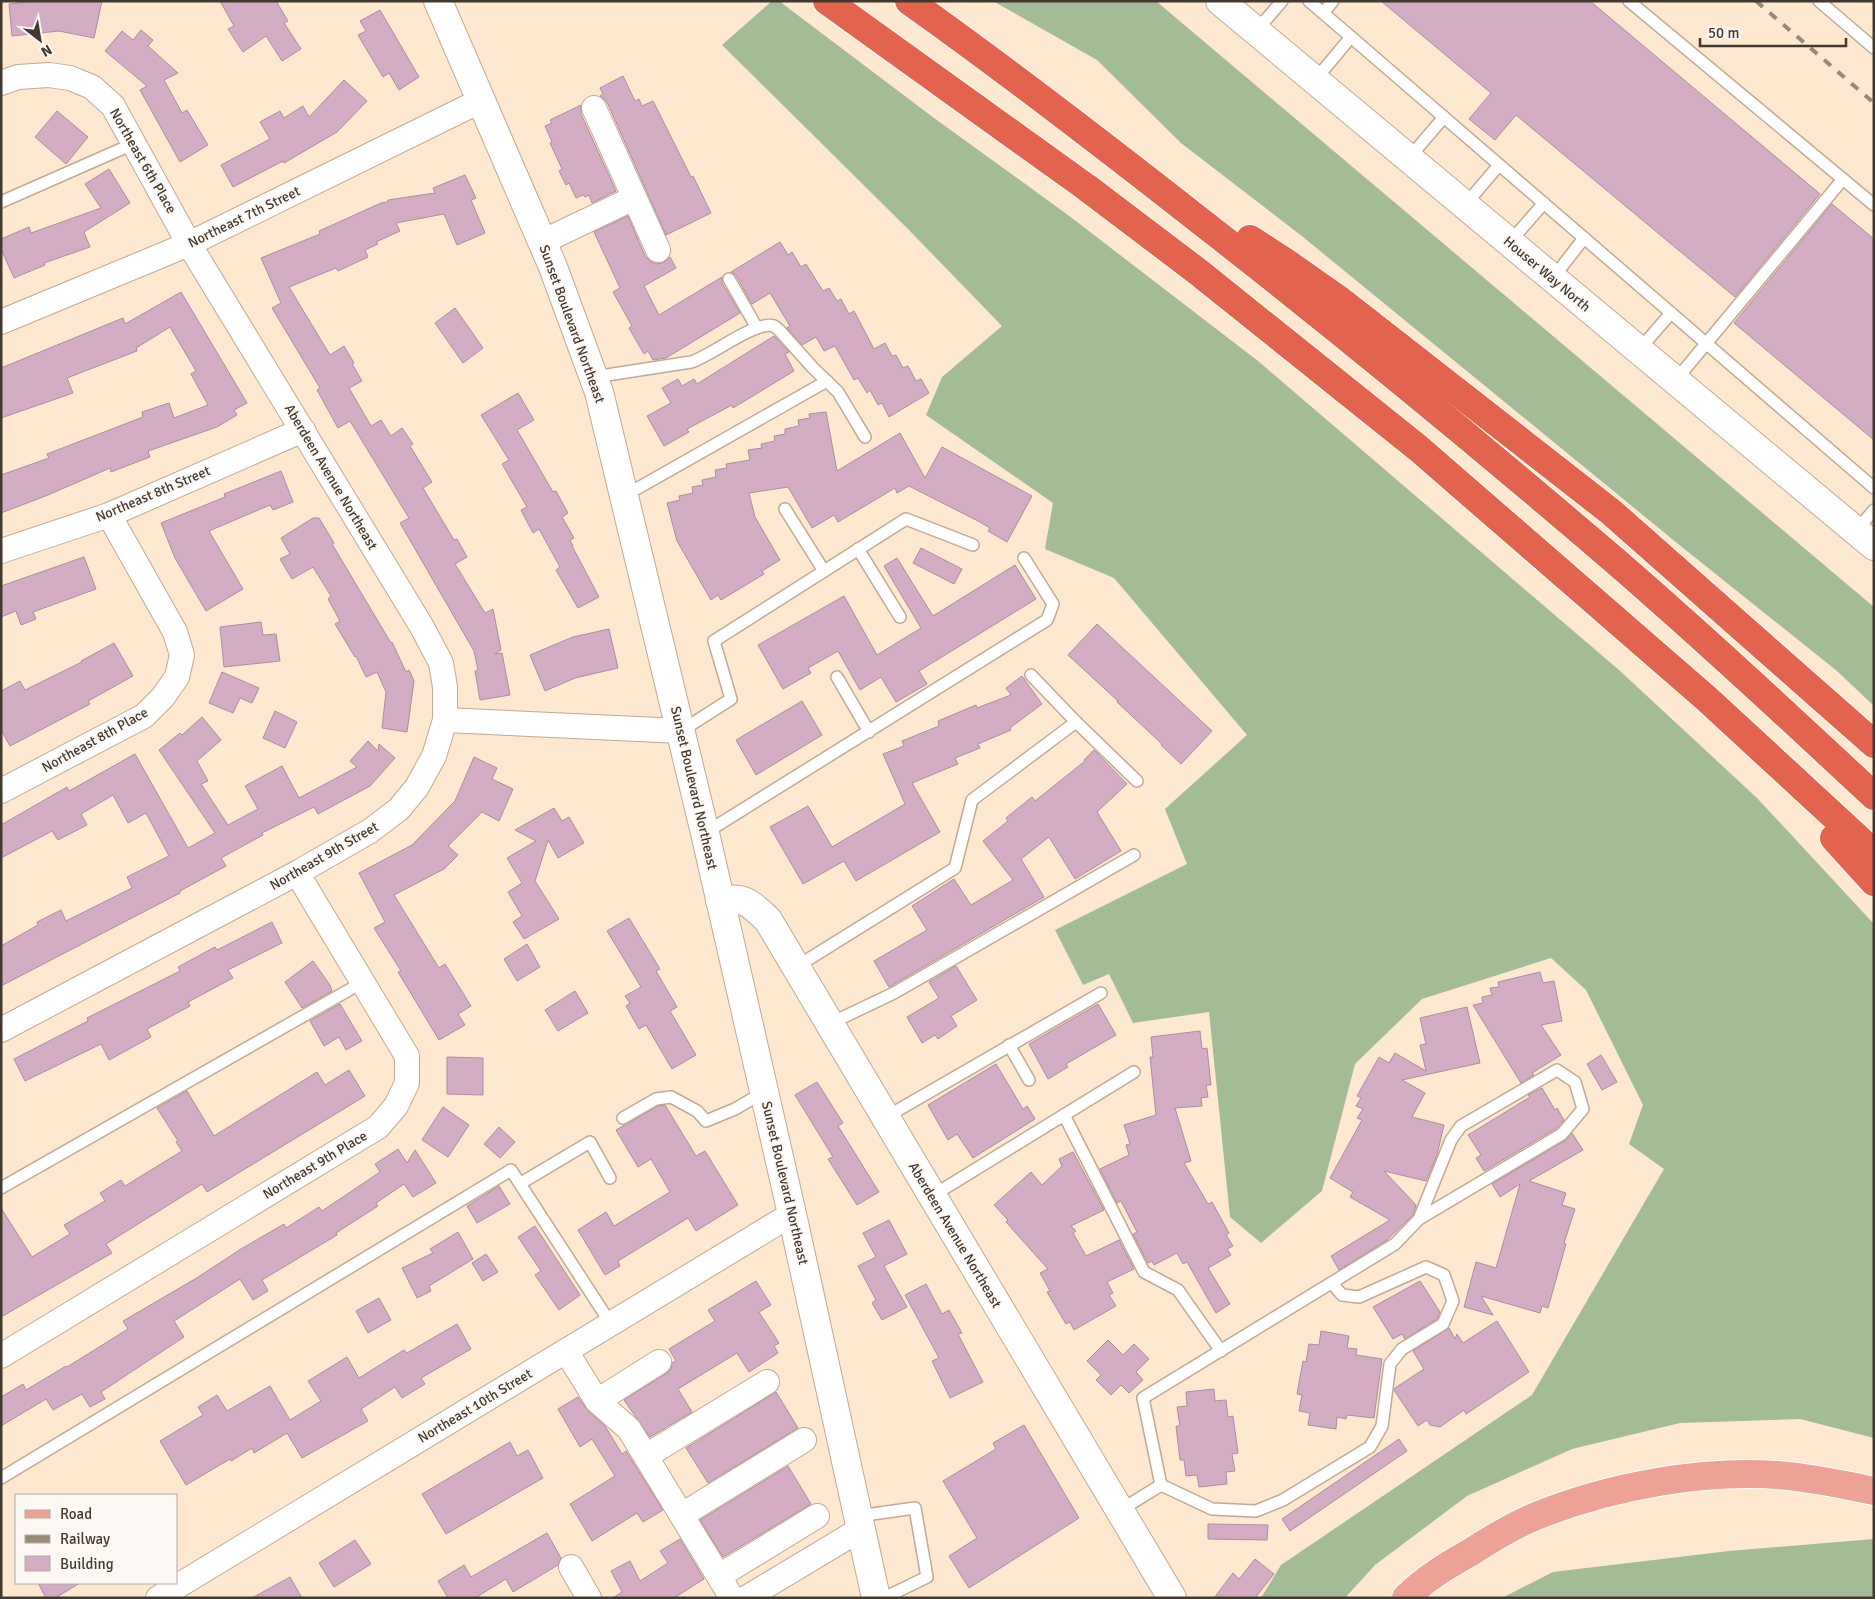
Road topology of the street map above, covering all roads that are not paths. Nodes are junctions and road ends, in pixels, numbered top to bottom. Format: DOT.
graph roads {
  1 [pos="438,1"];
  2 [pos="827,1"];
  3 [pos="909,1"];
  4 [pos="1220,1"];
  5 [pos="1282,1"];
  6 [pos="1310,1"];
  7 [pos="1333,1"];
  8 [pos="1630,1"];
  9 [pos="1819,1"];
  10 [pos="1323,13"];
  11 [pos="1256,31"];
  12 [pos="1351,36"];
  13 [pos="1874,48"];
  14 [pos="1315,80"];
  15 [pos="1,83"];
  16 [pos="482,100"];
  17 [pos="594,108"];
  18 [pos="1444,118"];
  19 [pos="135,143"];
  20 [pos="1116,155"];
  21 [pos="1409,158"];
  22 [pos="1500,165"];
  23 [pos="1843,179"];
  24 [pos="634,198"];
  25 [pos="1,202"];
  26 [pos="1544,203"];
  27 [pos="1874,205"];
  28 [pos="1465,206"];
  29 [pos="1584,238"];
  30 [pos="542,242"];
  31 [pos="1510,242"];
  32 [pos="189,244"];
  33 [pos="658,250"];
  34 [pos="1552,278"];
  35 [pos="729,279"];
  36 [pos="1671,313"];
  37 [pos="1,322"];
  38 [pos="757,328"];
  39 [pos="1706,343"];
  40 [pos="1639,350"];
  41 [pos="594,377"];
  42 [pos="827,381"];
  43 [pos="1675,381"];
  44 [pos="302,430"];
  45 [pos="865,437"];
  46 [pos="1874,488"];
  47 [pos="624,496"];
  48 [pos="786,509"];
  49 [pos="1874,510"];
  50 [pos="109,515"];
  51 [pos="1865,539"];
  52 [pos="973,545"];
  53 [pos="858,549"];
  54 [pos="1,551"];
  55 [pos="1024,558"];
  56 [pos="824,571"];
  57 [pos="900,617"];
  58 [pos="1032,675"];
  59 [pos="837,677"];
  60 [pos="1707,699"];
  61 [pos="445,720"];
  62 [pos="1076,722"];
  63 [pos="681,731"];
  64 [pos="869,732"];
  65 [pos="1874,744"];
  66 [pos="1136,781"];
  67 [pos="1,791"];
  68 [pos="1874,796"];
  69 [pos="705,834"];
  70 [pos="1874,853"];
  71 [pos="1134,855"];
  72 [pos="297,873"];
  73 [pos="1874,882"];
  74 [pos="720,900"];
  75 [pos="796,967"];
  76 [pos="362,982"];
  77 [pos="1101,993"];
  78 [pos="829,1024"];
  79 [pos="1,1030"];
  80 [pos="1009,1045"];
  81 [pos="1134,1072"];
  82 [pos="1029,1080"];
  83 [pos="764,1092"];
  84 [pos="1064,1115"];
  85 [pos="623,1118"];
  86 [pos="884,1118"];
  87 [pos="610,1178"];
  88 [pos="521,1183"];
  89 [pos="1,1188"];
  90 [pos="932,1196"];
  91 [pos="792,1214"];
  92 [pos="1419,1219"];
  93 [pos="1332,1283"];
  94 [pos="611,1324"];
  95 [pos="566,1351"];
  96 [pos="1221,1351"];
  97 [pos="1,1356"];
  98 [pos="659,1362"];
  99 [pos="767,1382"];
  100 [pos="597,1401"];
  101 [pos="804,1440"];
  102 [pos="646,1456"];
  103 [pos="1,1478"];
  104 [pos="1161,1485"];
  105 [pos="1874,1491"];
  106 [pos="1119,1510"];
  107 [pos="682,1515"];
  108 [pos="817,1516"];
  109 [pos="860,1523"];
  110 [pos="571,1566"];
  111 [pos="719,1576"];
  112 [pos="158,1598"];
  113 [pos="589,1598"];
  114 [pos="732,1598"];
  115 [pos="746,1598"];
  116 [pos="876,1598"];
  117 [pos="884,1598"];
  118 [pos="1172,1598"];
  119 [pos="1406,1598"];
  1 -- 16 [label="street, Sunset Boulevard Northeast"];
  2 -- 60 [label="highway"];
  3 -- 20 [label="highway"];
  4 -- 11 [label="street, Houser Way North"];
  5 -- 11 [label="lane"];
  6 -- 10 [label="lane"];
  7 -- 10 [label="lane"];
  8 -- 23 [label="lane"];
  9 -- 13 [label="lane"];
  10 -- 12 [label="lane"];
  11 -- 14 [label="street, Houser Way North"];
  12 -- 14 [label="lane"];
  12 -- 18 [label="lane"];
  14 -- 21 [label="street, Houser Way North"];
  15 -- 19 [label="street, Northeast 6th Place"];
  16 -- 30 [label="street, Sunset Boulevard Northeast"];
  16 -- 32 [label="street, Northeast 7th Street"];
  17 -- 24 [label="street"];
  18 -- 21 [label="lane"];
  18 -- 22 [label="lane"];
  19 -- 25 [label="lane"];
  19 -- 32 [label="street, Northeast 6th Place"];
  20 -- 65 [label="highway"];
  20 -- 68 [label="highway"];
  21 -- 28 [label="street, Houser Way North"];
  22 -- 26 [label="lane"];
  22 -- 28 [label="lane"];
  23 -- 27 [label="lane"];
  23 -- 39 [label="lane"];
  24 -- 30 [label="street"];
  24 -- 33 [label="street"];
  26 -- 29 [label="lane"];
  26 -- 31 [label="lane"];
  28 -- 31 [label="street, Houser Way North"];
  29 -- 34 [label="lane"];
  29 -- 36 [label="lane"];
  30 -- 41 [label="street, Sunset Boulevard Northeast"];
  31 -- 34 [label="street, Houser Way North"];
  32 -- 37 [label="street, Northeast 7th Street"];
  32 -- 44 [label="street, Aberdeen Avenue Northeast"];
  34 -- 40 [label="street, Houser Way North"];
  35 -- 38 [label="lane"];
  36 -- 39 [label="lane"];
  36 -- 40 [label="lane"];
  38 -- 41 [label="lane"];
  38 -- 42 [label="lane"];
  39 -- 43 [label="lane"];
  39 -- 46 [label="lane"];
  40 -- 43 [label="street, Houser Way North"];
  41 -- 47 [label="street, Sunset Boulevard Northeast"];
  42 -- 45 [label="lane"];
  42 -- 47 [label="lane"];
  43 -- 51 [label="street, Houser Way North"];
  44 -- 50 [label="street, Northeast 8th Street"];
  44 -- 61 [label="street, Aberdeen Avenue Northeast"];
  47 -- 63 [label="street, Sunset Boulevard Northeast"];
  48 -- 56 [label="lane"];
  49 -- 51 [label="lane"];
  50 -- 54 [label="street, Northeast 8th Street"];
  50 -- 67 [label="street, Northeast 8th Place"];
  52 -- 53 [label="lane"];
  53 -- 56 [label="lane"];
  53 -- 57 [label="lane"];
  55 -- 64 [label="lane"];
  56 -- 63 [label="lane"];
  58 -- 62 [label="lane"];
  59 -- 64 [label="lane"];
  60 -- 70 [label="highway"];
  60 -- 73 [label="highway"];
  61 -- 63 [label="street"];
  61 -- 72 [label="street, Northeast 9th Street"];
  62 -- 66 [label="lane"];
  62 -- 75 [label="lane"];
  63 -- 69 [label="street, Sunset Boulevard Northeast"];
  64 -- 69 [label="lane"];
  69 -- 74 [label="street, Sunset Boulevard Northeast"];
  71 -- 78 [label="lane"];
  72 -- 76 [label="street, Northeast 9th Place"];
  72 -- 79 [label="street, Northeast 9th Street"];
  74 -- 75 [label="street, Aberdeen Avenue Northeast"];
  74 -- 83 [label="street, Sunset Boulevard Northeast"];
  75 -- 78 [label="street, Aberdeen Avenue Northeast"];
  76 -- 89 [label="lane"];
  76 -- 97 [label="street, Northeast 9th Place"];
  77 -- 80 [label="lane"];
  78 -- 86 [label="street, Aberdeen Avenue Northeast"];
  80 -- 82 [label="lane"];
  80 -- 86 [label="lane"];
  81 -- 84 [label="lane"];
  83 -- 85 [label="lane"];
  83 -- 91 [label="street, Sunset Boulevard Northeast"];
  84 -- 90 [label="lane"];
  84 -- 96 [label="lane"];
  86 -- 90 [label="street, Aberdeen Avenue Northeast"];
  87 -- 88 [label="lane"];
  88 -- 94 [label="lane"];
  88 -- 103 [label="lane"];
  90 -- 106 [label="street, Aberdeen Avenue Northeast"];
  91 -- 94 [label="street, Northeast 10th Street"];
  91 -- 109 [label="street, Sunset Boulevard Northeast"];
  92 -- 92 [label="lane"];
  92 -- 93 [label="lane"];
  93 -- 96 [label="lane"];
  93 -- 104 [label="lane"];
  94 -- 95 [label="street, Northeast 10th Street"];
  95 -- 100 [label="street"];
  95 -- 112 [label="street, Northeast 10th Street"];
  96 -- 104 [label="lane"];
  98 -- 100 [label="street"];
  99 -- 102 [label="street"];
  100 -- 102 [label="street"];
  101 -- 107 [label="street"];
  102 -- 107 [label="street"];
  104 -- 106 [label="lane"];
  105 -- 119 [label="main road"];
  106 -- 118 [label="street, Aberdeen Avenue Northeast"];
  107 -- 111 [label="street"];
  108 -- 111 [label="street"];
  109 -- 115 [label="street"];
  109 -- 116 [label="street, Sunset Boulevard Northeast"];
  109 -- 117 [label="lane"];
  110 -- 113 [label="street"];
  111 -- 114 [label="street"];
}
